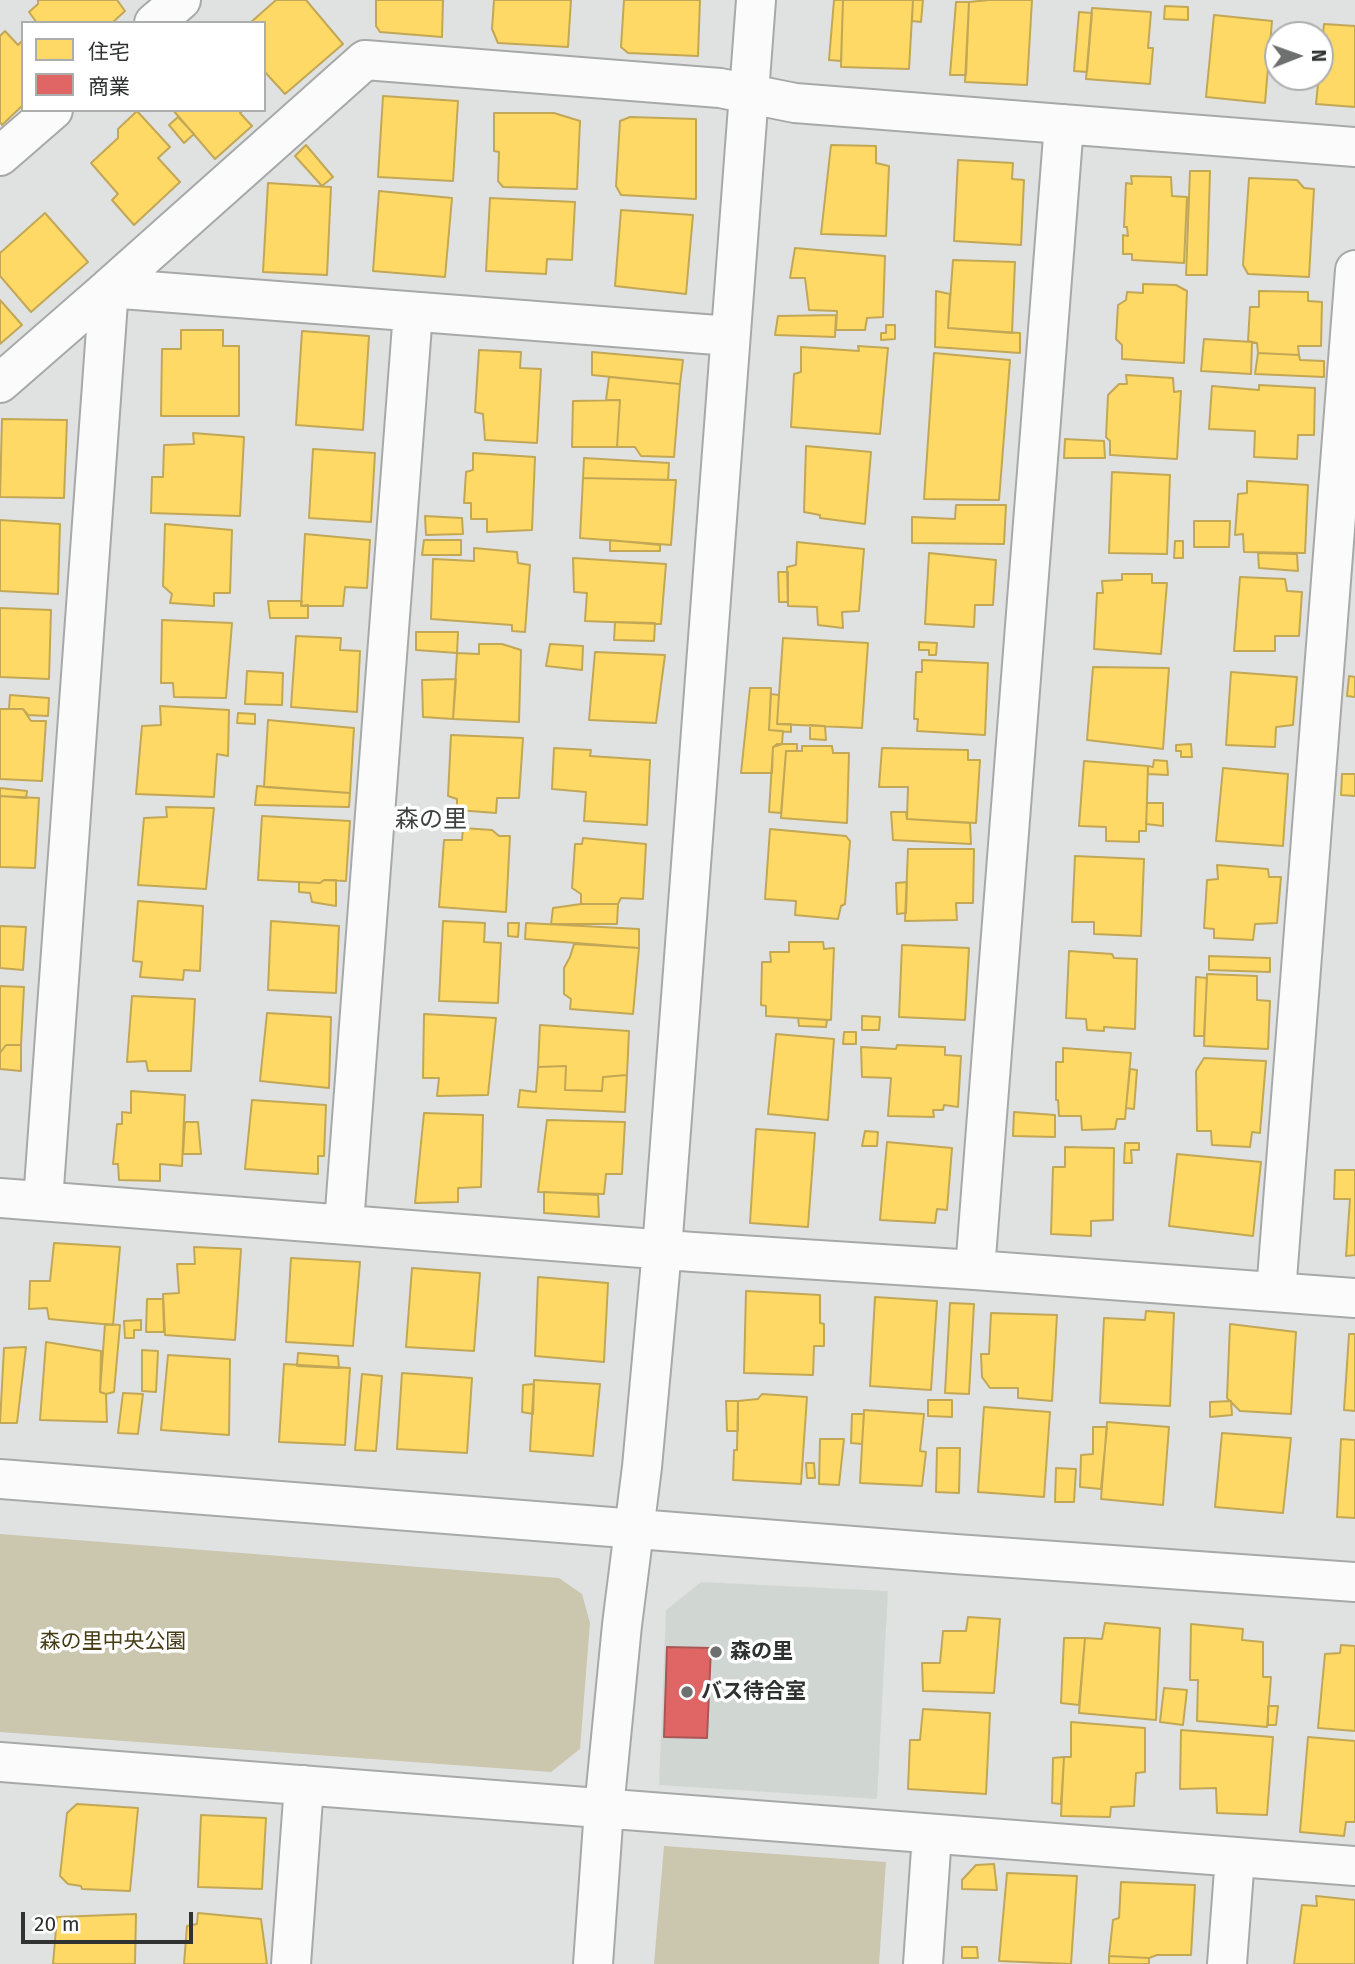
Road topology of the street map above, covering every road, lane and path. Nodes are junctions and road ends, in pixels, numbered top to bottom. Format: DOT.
graph roads {
  1 [pos="181,0"];
  2 [pos="756,0"];
  3 [pos="156,21"];
  4 [pos="750,94"];
  5 [pos="51,112"];
  6 [pos="1064,124"];
  7 [pos="1355,147"];
  8 [pos="0,156"];
  9 [pos="1355,270"];
  10 [pos="109,288"];
  11 [pos="413,312"];
  12 [pos="730,336"];
  13 [pos="0,383"];
  14 [pos="0,1198"];
  15 [pos="43,1201"];
  16 [pos="344,1224"];
  17 [pos="662,1250"];
  18 [pos="975,1270"];
  19 [pos="1276,1292"];
  20 [pos="1355,1298"];
  21 [pos="0,1479"];
  22 [pos="635,1528"];
  23 [pos="1355,1582"];
  24 [pos="0,1764"];
  25 [pos="304,1785"];
  26 [pos="604,1810"];
  27 [pos="932,1835"];
  28 [pos="1235,1857"];
  29 [pos="1355,1866"];
  30 [pos="291,1964"];
  31 [pos="593,1964"];
  32 [pos="923,1964"];
  33 [pos="1227,1964"];
  1 -- 3 [label="street"];
  2 -- 4 [label="street"];
  4 -- 6 [label="street"];
  4 -- 10 [label="street"];
  4 -- 12 [label="street"];
  5 -- 8 [label="street"];
  6 -- 7 [label="street"];
  6 -- 18 [label="street"];
  9 -- 19 [label="street"];
  10 -- 11 [label="street"];
  10 -- 13 [label="street"];
  10 -- 15 [label="street"];
  11 -- 12 [label="street"];
  11 -- 16 [label="street"];
  12 -- 17 [label="street"];
  14 -- 15 [label="street"];
  15 -- 16 [label="street"];
  16 -- 17 [label="street"];
  17 -- 18 [label="street"];
  17 -- 22 [label="street"];
  18 -- 19 [label="street"];
  19 -- 20 [label="street"];
  21 -- 22 [label="street"];
  22 -- 23 [label="street"];
  22 -- 26 [label="street"];
  24 -- 25 [label="street"];
  25 -- 26 [label="street"];
  25 -- 30 [label="street"];
  26 -- 27 [label="street"];
  26 -- 31 [label="street"];
  27 -- 28 [label="street"];
  27 -- 32 [label="street"];
  28 -- 29 [label="street"];
  28 -- 33 [label="street"];
}
